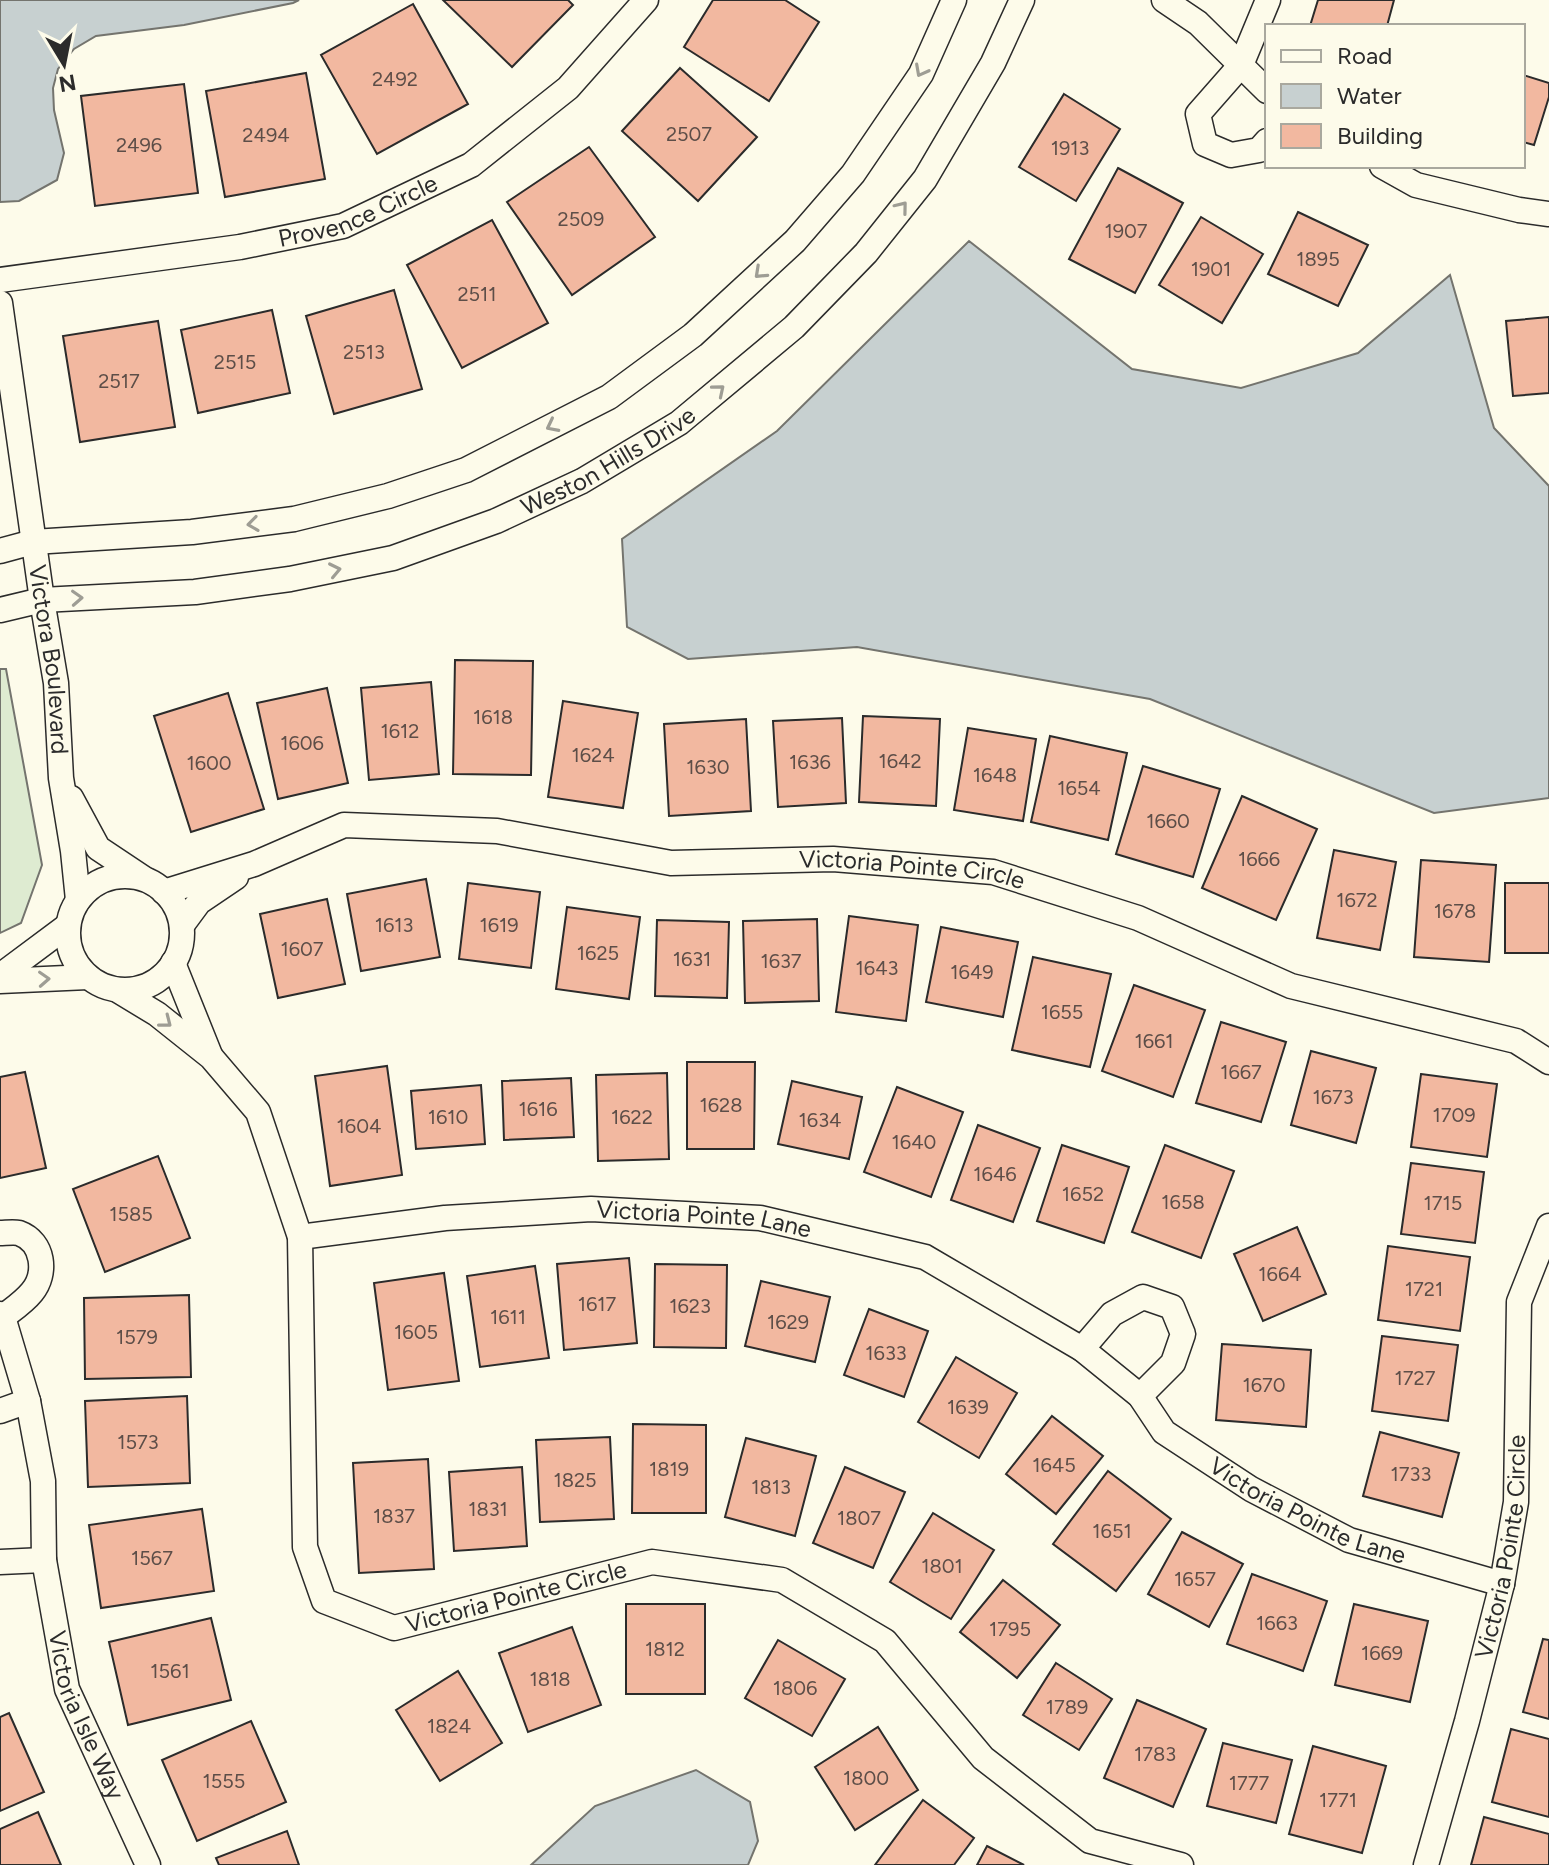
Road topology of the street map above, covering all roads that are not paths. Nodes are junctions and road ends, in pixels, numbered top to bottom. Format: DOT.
graph roads {
  1 [pos="646,0"];
  2 [pos="954,0"];
  3 [pos="1022,0"];
  4 [pos="1164,0"];
  5 [pos="1268,0"];
  6 [pos="1241,65"];
  7 [pos="1265,89"];
  8 [pos="1265,143"];
  9 [pos="1386,168"];
  10 [pos="1549,214"];
  11 [pos="0,280"];
  12 [pos="0,303"];
  13 [pos="33,542"];
  14 [pos="0,551"];
  15 [pos="42,600"];
  16 [pos="0,610"];
  17 [pos="61,778"];
  18 [pos="254,864"];
  19 [pos="155,886"];
  20 [pos="78,900"];
  21 [pos="182,925"];
  22 [pos="67,926"];
  23 [pos="173,963"];
  24 [pos="88,977"];
  25 [pos="0,978"];
  26 [pos="119,991"];
  27 [pos="211,1057"];
  28 [pos="1549,1062"];
  29 [pos="1549,1226"];
  30 [pos="0,1233"];
  31 [pos="300,1237"];
  32 [pos="1,1316"];
  33 [pos="1082,1349"];
  34 [pos="1140,1396"];
  35 [pos="28,1401"];
  36 [pos="0,1411"];
  37 [pos="44,1560"];
  38 [pos="0,1562"];
  39 [pos="1502,1584"];
  40 [pos="148,1865"];
  41 [pos="1181,1865"];
  42 [pos="1426,1865"];
  1 -- 11 [label="street, Provence Circle"];
  2 -- 13 [label="street, one-way"];
  15 -- 3 [label="street, Weston Hills Drive, one-way"];
  4 -- 6 [label="street"];
  5 -- 6 [label="street"];
  6 -- 7 [label="street"];
  6 -- 8 [label="street"];
  9 -- 10 [label="street"];
  12 -- 13 [label="street, Victora Boulevard"];
  13 -- 14 [label="street"];
  13 -- 15 [label="street, Victora Boulevard"];
  15 -- 16 [label="street, Weston Hills Drive"];
  15 -- 17 [label="street, Victora Boulevard"];
  17 -- 19 [label="street, Victora Boulevard"];
  17 -- 20 [label="street, Victora Boulevard"];
  18 -- 19 [label="street, Victoria Pointe Circle"];
  18 -- 21 [label="street, Victoria Pointe Circle"];
  18 -- 28 [label="street, Victoria Pointe Circle"];
  19 -- 20 [label="street"];
  19 -- 21 [label="street"];
  20 -- 22 [label="street"];
  21 -- 23 [label="street"];
  22 -- 24 [label="street"];
  22 -- 25 [label="street"];
  23 -- 26 [label="street"];
  23 -- 27 [label="street, Victoria Pointe Circle"];
  25 -- 24 [label="street, one-way"];
  24 -- 26 [label="street"];
  26 -- 27 [label="street, Victoria Pointe Circle, one-way"];
  27 -- 31 [label="street, Victoria Pointe Circle"];
  29 -- 39 [label="street, Victoria Pointe Circle"];
  30 -- 32 [label="street, Victoria Isle Way"];
  31 -- 33 [label="street, Victoria Pointe Lane"];
  31 -- 41 [label="street, Victoria Pointe Circle"];
  32 -- 35 [label="street, Victoria Isle Way"];
  33 -- 34 [label="street, Victoria Pointe Lane"];
  33 -- 34 [label="street"];
  34 -- 39 [label="street, Victoria Pointe Lane"];
  35 -- 36 [label="street"];
  35 -- 37 [label="street, Victoria Isle Way"];
  37 -- 38 [label="street"];
  37 -- 40 [label="street, Victoria Isle Way"];
  39 -- 42 [label="street, Victoria Pointe Circle"];
}
